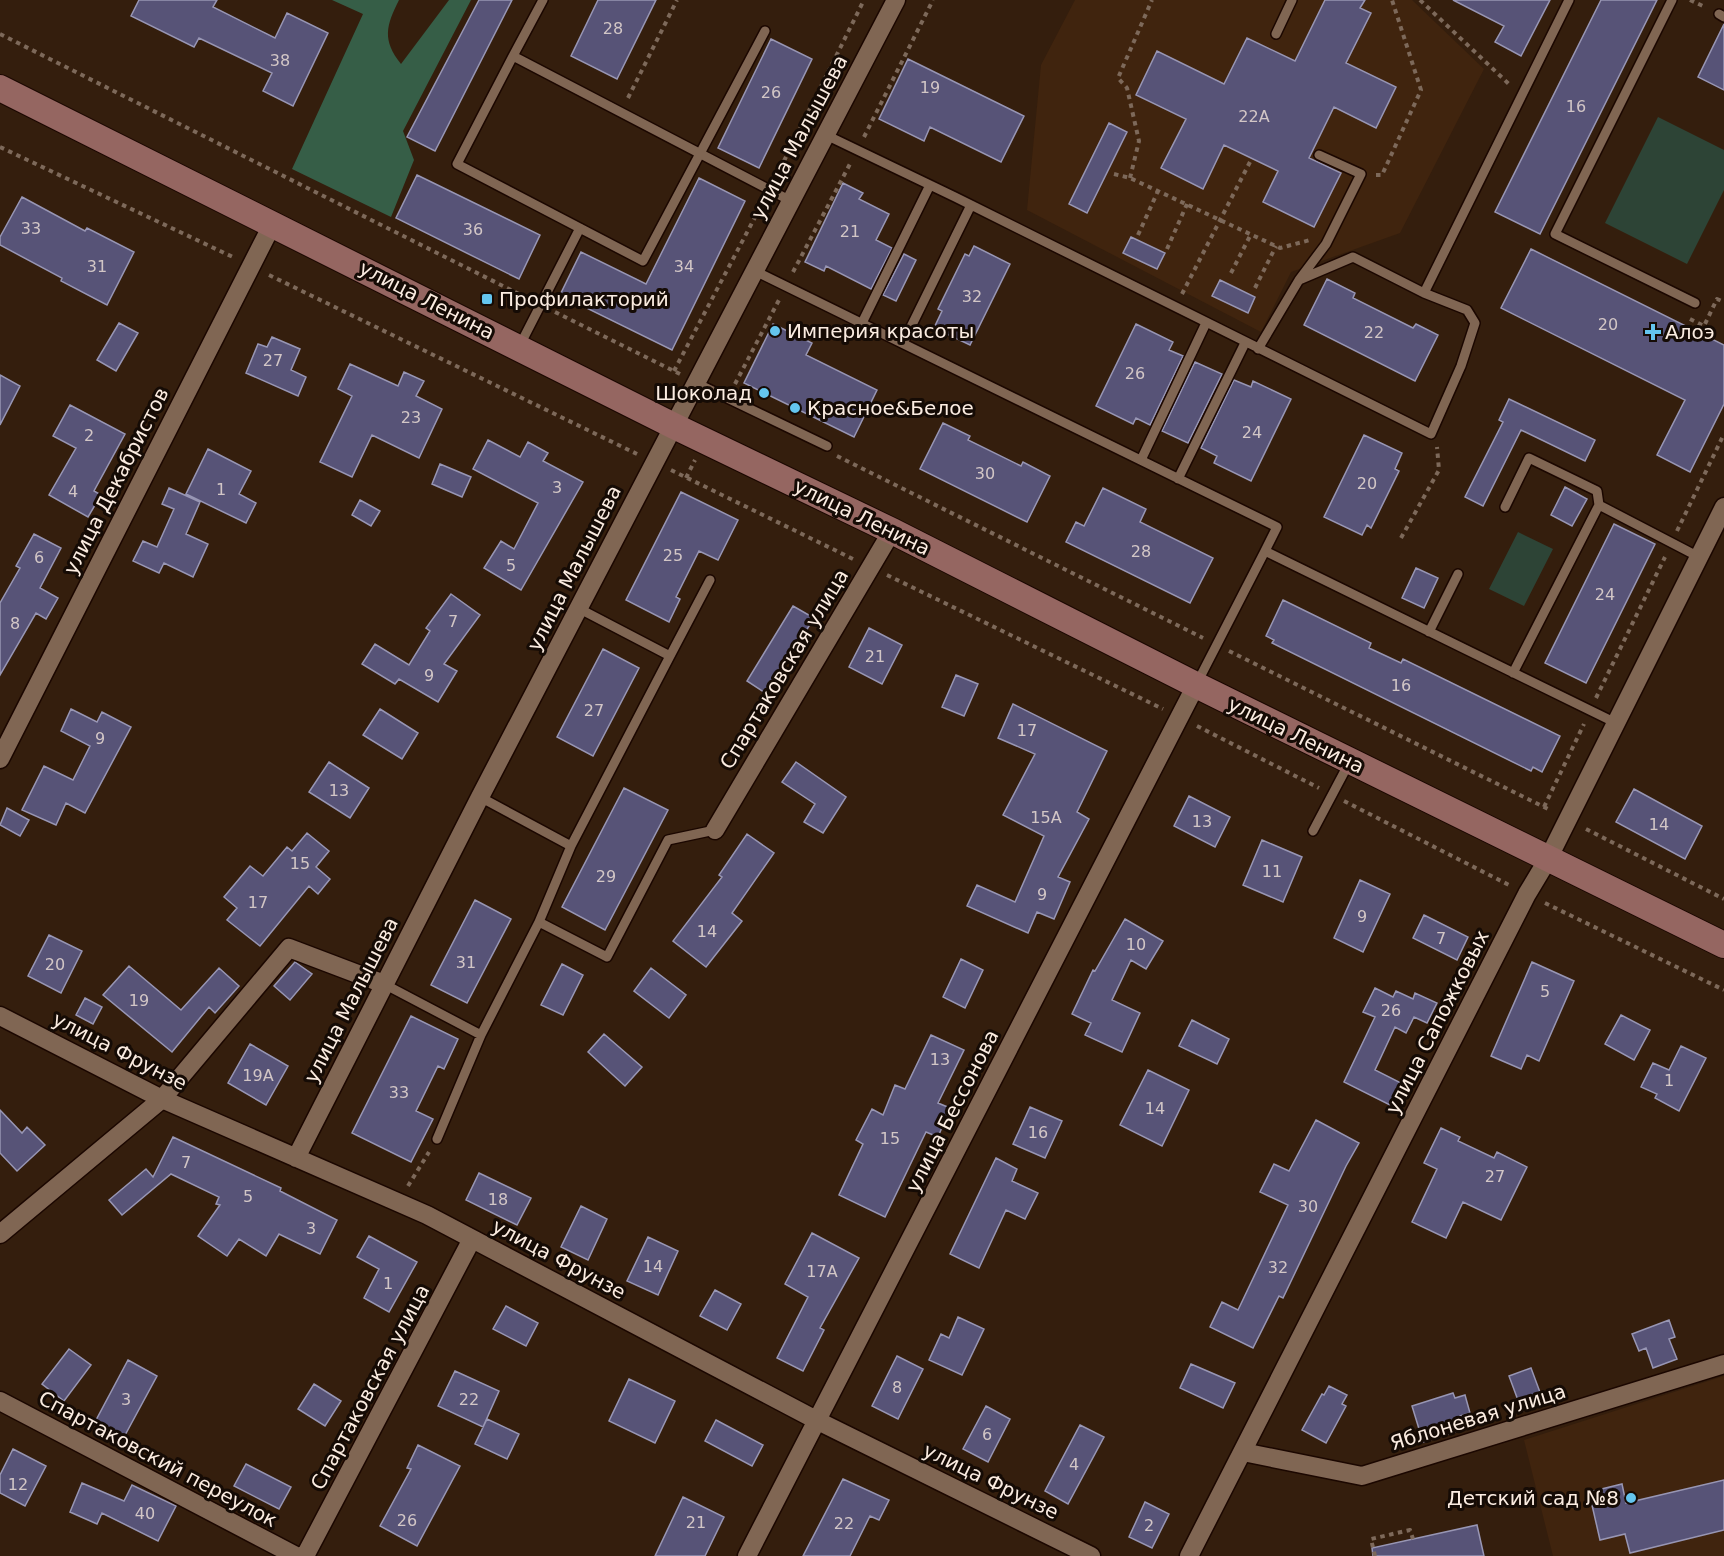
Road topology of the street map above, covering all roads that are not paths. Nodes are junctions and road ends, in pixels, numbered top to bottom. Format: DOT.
graph roads {
  1 [pos="543,0"];
  2 [pos="896,0"];
  3 [pos="1292,0"];
  4 [pos="1569,0"];
  5 [pos="1672,0"];
  6 [pos="765,31"];
  7 [pos="1276,34"];
  8 [pos="513,56"];
  9 [pos="0,88"];
  10 [pos="826,135"];
  11 [pos="700,154"];
  12 [pos="1319,155"];
  13 [pos="930,185"];
  14 [pos="791,201"];
  15 [pos="971,205"];
  16 [pos="273,223"];
  17 [pos="580,228"];
  18 [pos="754,271"];
  19 [pos="1299,280"];
  20 [pos="1424,293"];
  21 [pos="1695,303"];
  22 [pos="862,322"];
  23 [pos="1206,323"];
  24 [pos="903,343"];
  25 [pos="1245,343"];
  26 [pos="519,347"];
  27 [pos="1258,349"];
  28 [pos="696,383"];
  29 [pos="674,426"];
  30 [pos="827,446"];
  31 [pos="1142,460"];
  32 [pos="1178,479"];
  33 [pos="1599,505"];
  34 [pos="1505,507"];
  35 [pos="1724,507"];
  36 [pos="892,531"];
  37 [pos="1265,551"];
  38 [pos="1699,557"];
  39 [pos="1458,574"];
  40 [pos="710,580"];
  41 [pos="578,608"];
  42 [pos="1429,632"];
  43 [pos="670,656"];
  44 [pos="1514,673"];
  45 [pos="1196,685"];
  46 [pos="1616,723"];
  47 [pos="0,759"];
  48 [pos="1350,761"];
  49 [pos="480,797"];
  50 [pos="715,830"];
  51 [pos="1313,831"];
  52 [pos="571,846"];
  53 [pos="1548,859"];
  54 [pos="539,922"];
  55 [pos="1724,945"];
  56 [pos="384,984"];
  57 [pos="0,1016"];
  58 [pos="481,1035"];
  59 [pos="162,1099"];
  60 [pos="437,1139"];
  61 [pos="296,1158"];
  62 [pos="0,1234"];
  63 [pos="472,1239"];
  64 [pos="1724,1364"];
  65 [pos="0,1401"];
  66 [pos="818,1420"];
  67 [pos="1243,1452"];
  68 [pos="296,1556"];
  69 [pos="305,1556"];
  70 [pos="747,1556"];
  71 [pos="1092,1556"];
  72 [pos="1189,1556"];
  1 -- 8 [label="lane"];
  2 -- 10 [label="street, улица Малышева"];
  3 -- 7 [label="lane"];
  4 -- 20 [label="lane"];
  5 -- 21 [label="lane"];
  6 -- 11 [label="lane"];
  8 -- 11 [label="lane"];
  8 -- 17 [label="lane"];
  9 -- 16 [label="main road, улица Ленина"];
  10 -- 13 [label="lane"];
  10 -- 14 [label="street, улица Малышева"];
  11 -- 14 [label="lane"];
  11 -- 17 [label="lane"];
  12 -- 19 [label="lane"];
  13 -- 15 [label="lane"];
  13 -- 22 [label="lane"];
  14 -- 18 [label="street, улица Малышева"];
  15 -- 23 [label="lane"];
  15 -- 24 [label="lane"];
  16 -- 26 [label="main road, улица Ленина"];
  16 -- 47 [label="street, улица Декабристов"];
  17 -- 26 [label="lane"];
  18 -- 22 [label="lane"];
  18 -- 28 [label="street, улица Малышева"];
  19 -- 20 [label="lane"];
  19 -- 27 [label="lane"];
  20 -- 27 [label="lane"];
  22 -- 24 [label="lane"];
  23 -- 25 [label="lane"];
  23 -- 31 [label="lane"];
  24 -- 31 [label="lane"];
  25 -- 27 [label="lane"];
  25 -- 32 [label="lane"];
  26 -- 29 [label="main road, улица Ленина"];
  28 -- 29 [label="street, улица Малышева"];
  28 -- 30 [label="lane"];
  29 -- 36 [label="main road, улица Ленина"];
  29 -- 41 [label="street, улица Малышева"];
  31 -- 32 [label="lane"];
  32 -- 37 [label="lane"];
  33 -- 34 [label="lane"];
  33 -- 38 [label="lane"];
  33 -- 44 [label="lane"];
  35 -- 38 [label="street, улица Сапожковых"];
  36 -- 45 [label="main road, улица Ленина"];
  36 -- 50 [label="street, Спартаковская улица"];
  37 -- 42 [label="lane"];
  37 -- 45 [label="lane"];
  38 -- 46 [label="street, улица Сапожковых"];
  39 -- 42 [label="lane"];
  40 -- 43 [label="lane"];
  41 -- 43 [label="lane"];
  41 -- 49 [label="street, улица Малышева"];
  42 -- 44 [label="lane"];
  43 -- 52 [label="lane"];
  44 -- 46 [label="lane"];
  45 -- 48 [label="main road, улица Ленина"];
  45 -- 66 [label="street, улица Бессонова"];
  46 -- 53 [label="street, улица Сапожковых"];
  48 -- 51 [label="lane"];
  48 -- 53 [label="main road, улица Ленина"];
  49 -- 52 [label="lane"];
  49 -- 56 [label="street, улица Малышева"];
  50 -- 54 [label="lane"];
  52 -- 54 [label="lane"];
  53 -- 55 [label="main road, улица Ленина"];
  53 -- 67 [label="street, улица Сапожковых"];
  54 -- 58 [label="lane"];
  56 -- 58 [label="lane"];
  56 -- 59 [label="street"];
  56 -- 61 [label="street, улица Малышева"];
  57 -- 59 [label="street, улица Фрунзе"];
  58 -- 60 [label="lane"];
  59 -- 61 [label="street, улица Фрунзе"];
  59 -- 62 [label="street"];
  61 -- 63 [label="street, улица Фрунзе"];
  63 -- 66 [label="street, улица Фрунзе"];
  63 -- 69 [label="street, Спартаковская улица"];
  64 -- 67 [label="street, Яблоневая улица"];
  65 -- 68 [label="street, Спартаковский переулок"];
  66 -- 70 [label="street, улица Бессонова"];
  66 -- 71 [label="street, улица Фрунзе"];
  67 -- 72 [label="street, улица Сапожковых"];
}
